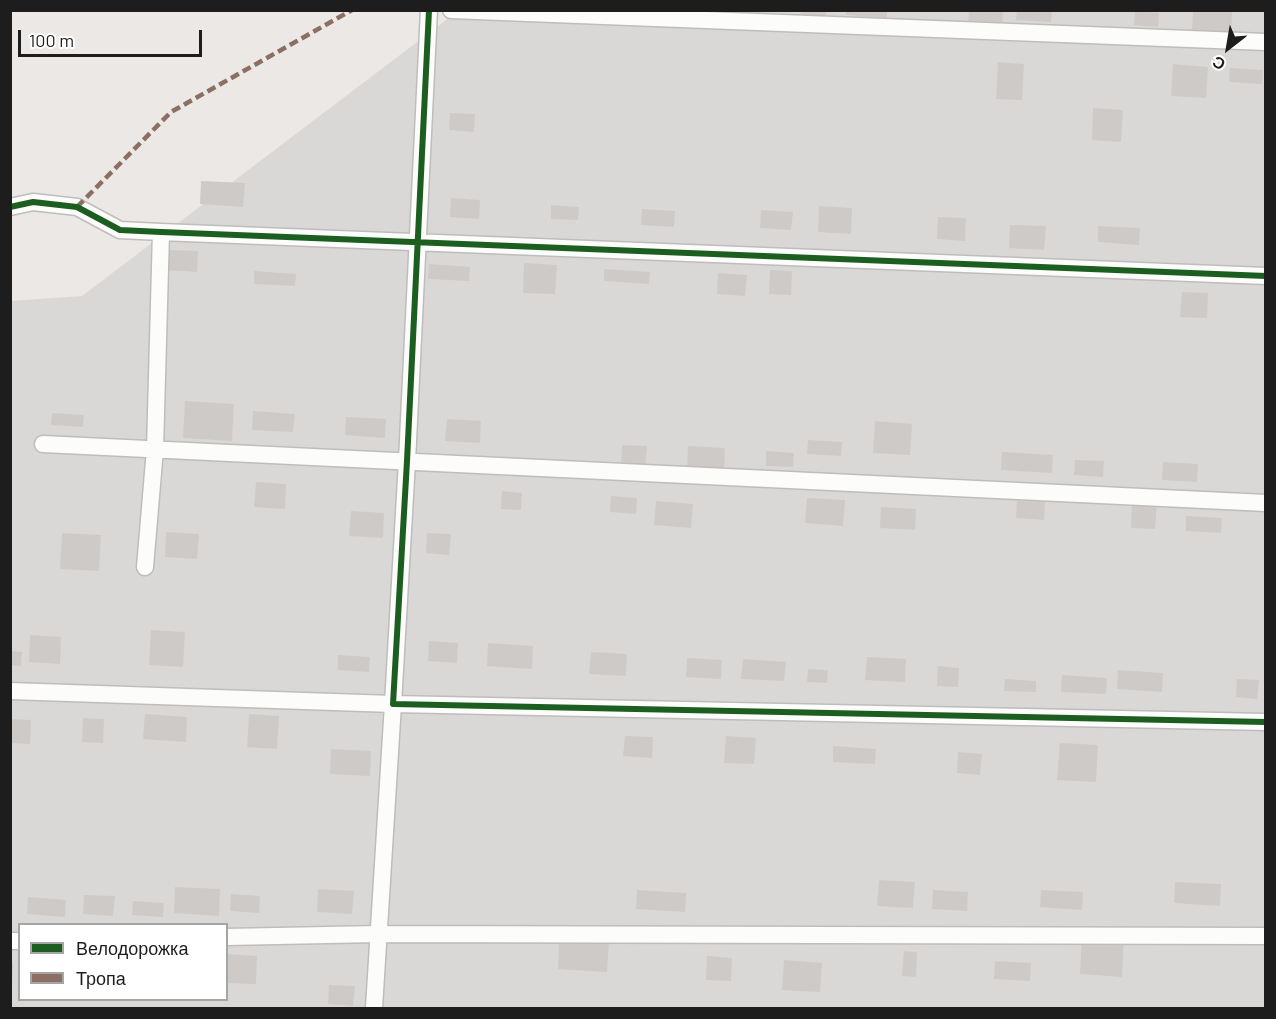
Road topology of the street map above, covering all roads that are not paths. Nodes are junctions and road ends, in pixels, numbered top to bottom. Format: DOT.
graph roads {
  1 [pos="429,10"];
  2 [pos="451,10"];
  3 [pos="1266,42"];
  4 [pos="10,207"];
  5 [pos="161,232"];
  6 [pos="418,244"];
  7 [pos="1266,276"];
  8 [pos="43,444"];
  9 [pos="155,449"];
  10 [pos="407,461"];
  11 [pos="1266,503"];
  12 [pos="145,567"];
  13 [pos="10,691"];
  14 [pos="393,704"];
  15 [pos="1266,722"];
  16 [pos="379,934"];
  17 [pos="1266,936"];
  18 [pos="228,937"];
  19 [pos="374,1008"];
  1 -- 6 [label="street"];
  2 -- 3 [label="street"];
  4 -- 5 [label="street"];
  5 -- 6 [label="street"];
  5 -- 9 [label="street"];
  6 -- 7 [label="street"];
  6 -- 10 [label="street"];
  8 -- 9 [label="street"];
  9 -- 10 [label="street"];
  9 -- 12 [label="street"];
  10 -- 11 [label="street"];
  10 -- 14 [label="street"];
  13 -- 14 [label="street"];
  14 -- 15 [label="street"];
  14 -- 16 [label="street"];
  16 -- 17 [label="street"];
  16 -- 18 [label="street"];
  16 -- 19 [label="street"];
}
